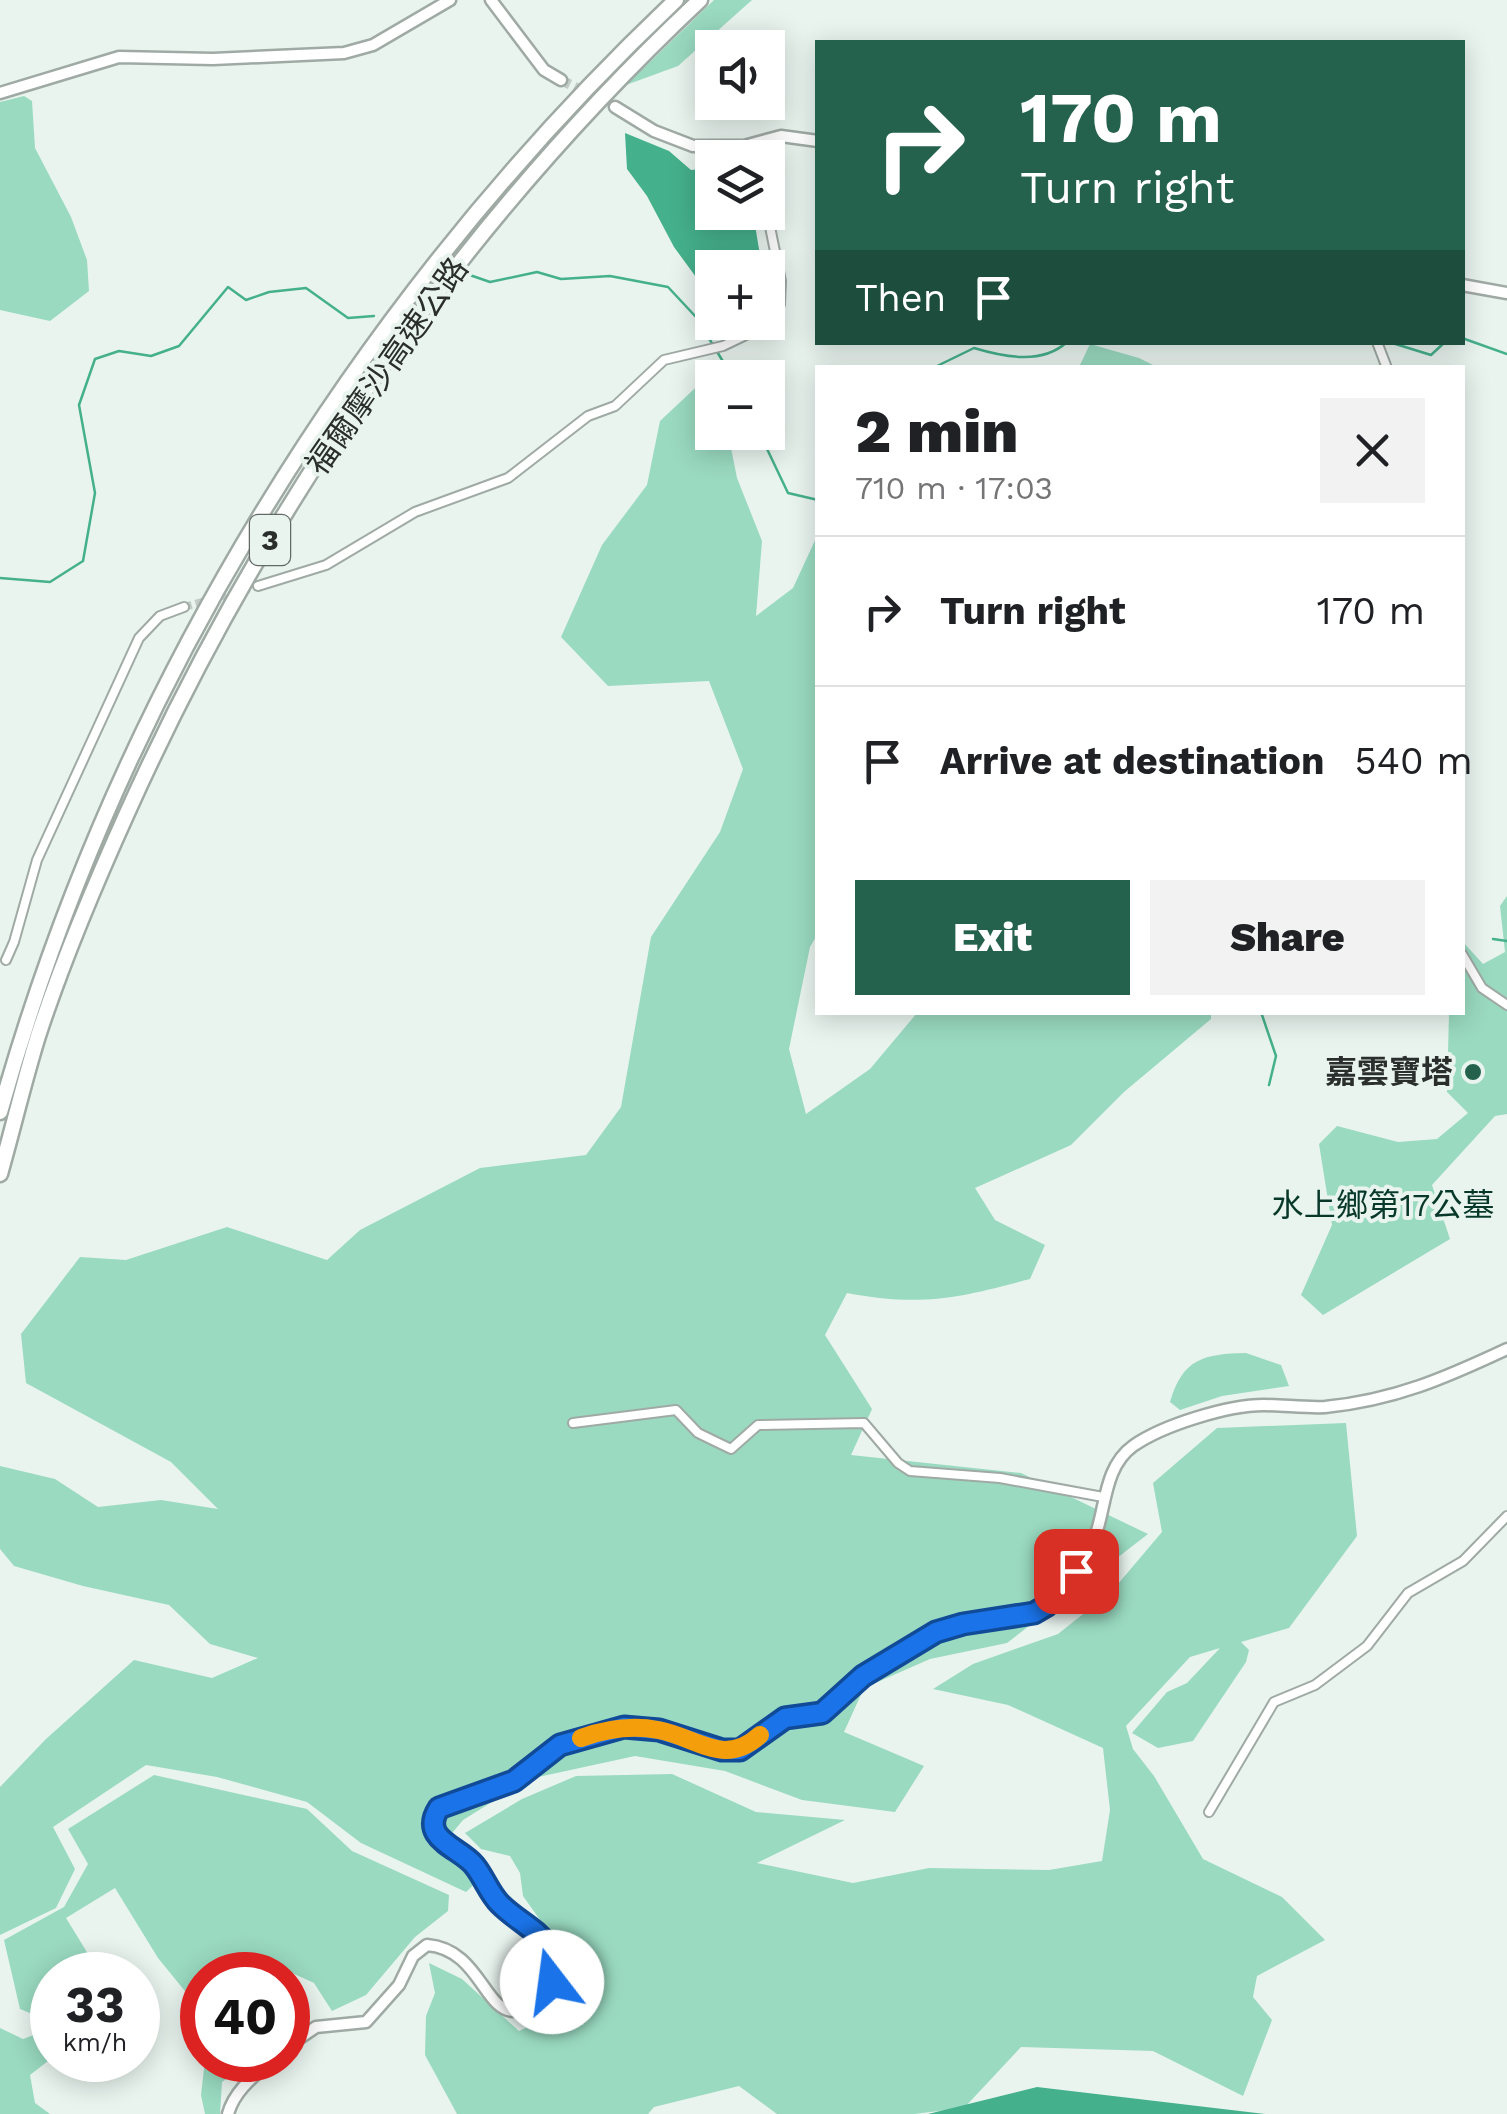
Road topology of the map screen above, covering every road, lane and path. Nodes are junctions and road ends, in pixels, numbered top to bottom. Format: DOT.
graph roads {
  1 [pos="450,0"];
  2 [pos="491,0"];
  3 [pos="676,0"];
  4 [pos="700,0"];
  5 [pos="562,80"];
  6 [pos="0,94"];
  7 [pos="615,108"];
  8 [pos="772,140"];
  9 [pos="815,141"];
  10 [pos="695,146"];
  11 [pos="771,230"];
  12 [pos="1465,285"];
  13 [pos="1507,293"];
  14 [pos="258,586"];
  15 [pos="184,607"];
  16 [pos="1465,959"];
  17 [pos="6,960"];
  18 [pos="1507,1005"];
  19 [pos="0,1112"];
  20 [pos="0,1174"];
  21 [pos="1507,1349"];
  22 [pos="573,1423"];
  23 [pos="1103,1497"];
  24 [pos="1507,1516"];
  25 [pos="1210,1812"];
  26 [pos="310,2031"];
  27 [pos="247,2082"];
  28 [pos="228,2114"];
  1 -- 6 [label="street"];
  2 -- 5 [label="street"];
  3 -- 19 [label="highway, 福爾摩沙高速公路 / 3"];
  4 -- 20 [label="highway, 福爾摩沙高速公路 / 3"];
  7 -- 10 [label="street"];
  8 -- 9 [label="street"];
  11 -- 14 [label="street"];
  12 -- 13 [label="street"];
  15 -- 17 [label="street"];
  16 -- 18 [label="street"];
  21 -- 23 [label="street"];
  22 -- 23 [label="street"];
  23 -- 26 [label="street"];
  24 -- 25 [label="street"];
  27 -- 28 [label="street"];
}
